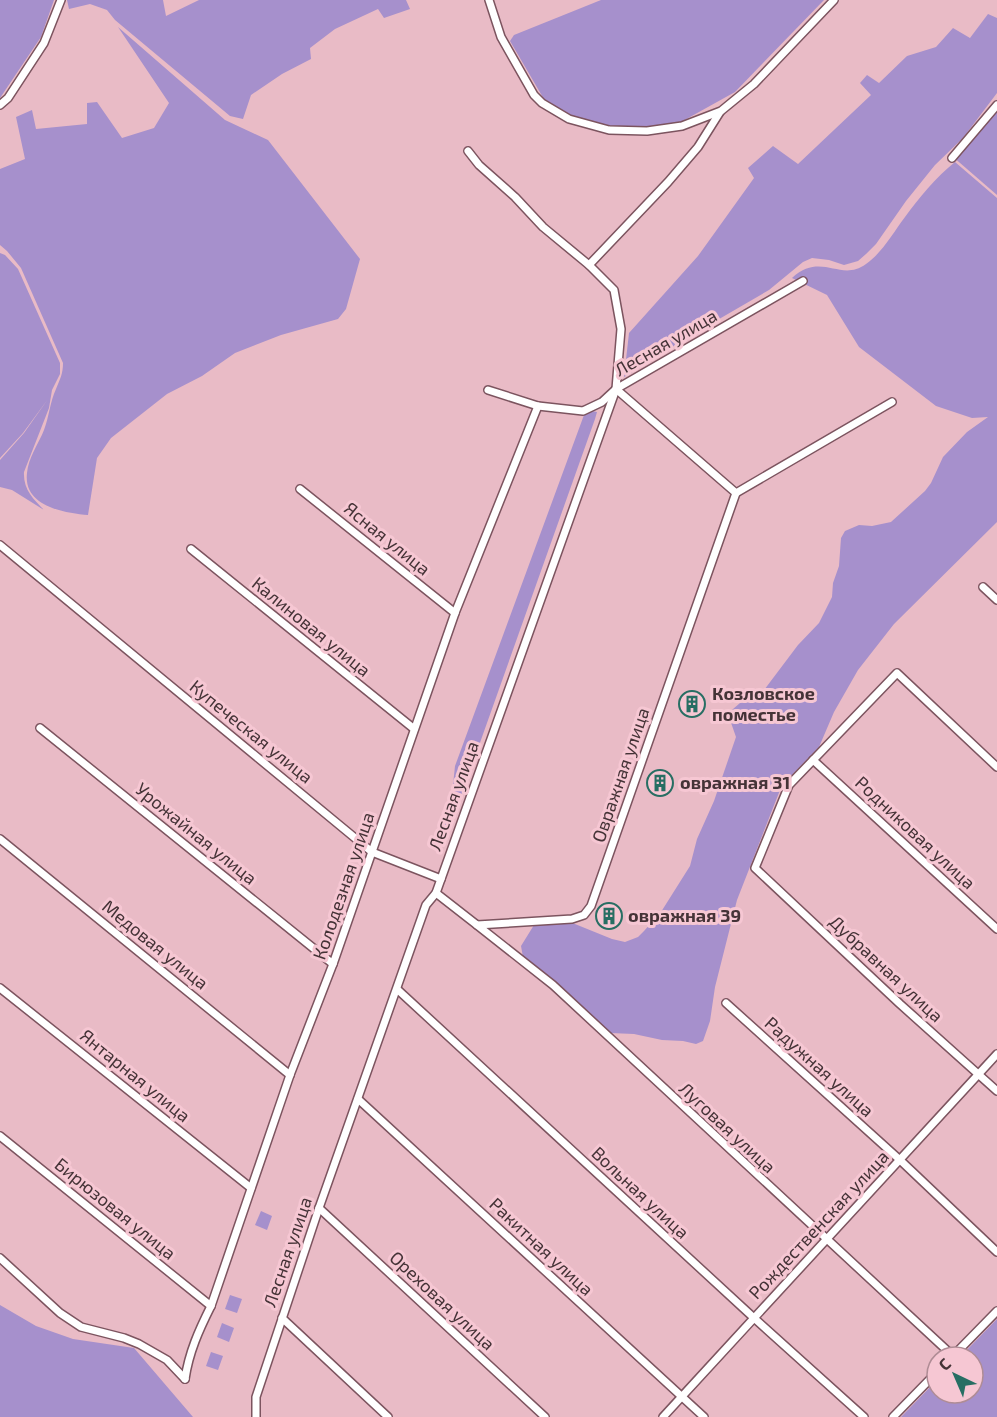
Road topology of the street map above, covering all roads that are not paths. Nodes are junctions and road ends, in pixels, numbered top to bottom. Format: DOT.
graph roads {
  1 [pos="61,0"];
  2 [pos="489,0"];
  3 [pos="834,0"];
  4 [pos="0,105"];
  5 [pos="997,105"];
  6 [pos="721,111"];
  7 [pos="468,151"];
  8 [pos="951,158"];
  9 [pos="589,265"];
  10 [pos="803,281"];
  11 [pos="616,389"];
  12 [pos="488,390"];
  13 [pos="892,402"];
  14 [pos="538,406"];
  15 [pos="300,489"];
  16 [pos="736,493"];
  17 [pos="0,545"];
  18 [pos="191,549"];
  19 [pos="983,587"];
  20 [pos="997,600"];
  21 [pos="455,613"];
  22 [pos="40,728"];
  23 [pos="413,728"];
  24 [pos="813,760"];
  25 [pos="997,767"];
  26 [pos="0,839"];
  27 [pos="372,852"];
  28 [pos="441,879"];
  29 [pos="436,893"];
  30 [pos="477,925"];
  31 [pos="997,929"];
  32 [pos="333,964"];
  33 [pos="0,988"];
  34 [pos="398,990"];
  35 [pos="726,1003"];
  36 [pos="997,1054"];
  37 [pos="979,1074"];
  38 [pos="290,1075"];
  39 [pos="997,1091"];
  40 [pos="358,1099"];
  41 [pos="0,1136"];
  42 [pos="900,1160"];
  43 [pos="251,1188"];
  44 [pos="320,1208"];
  45 [pos="825,1240"];
  46 [pos="997,1252"];
  47 [pos="0,1258"];
  48 [pos="211,1306"];
  49 [pos="997,1311"];
  50 [pos="282,1318"];
  51 [pos="754,1318"];
  52 [pos="939,1345"];
  53 [pos="964,1345"];
  54 [pos="925,1384"];
  55 [pos="682,1397"];
  56 [pos="256,1417"];
  57 [pos="388,1417"];
  58 [pos="545,1417"];
  59 [pos="663,1417"];
  60 [pos="705,1417"];
  61 [pos="864,1417"];
  62 [pos="893,1417"];
  1 -- 4 [label="street"];
  2 -- 6 [label="street"];
  3 -- 6 [label="street"];
  5 -- 8 [label="street"];
  6 -- 9 [label="street"];
  7 -- 9 [label="street"];
  9 -- 11 [label="street"];
  10 -- 11 [label="street, Лесная улица"];
  11 -- 14 [label="street"];
  11 -- 16 [label="street"];
  11 -- 28 [label="street, Лесная улица"];
  12 -- 14 [label="street"];
  13 -- 16 [label="street"];
  14 -- 21 [label="street, Колодезная улица"];
  15 -- 21 [label="street, Ясная улица"];
  16 -- 30 [label="street, Овражная улица"];
  17 -- 27 [label="street, Купеческая улица"];
  18 -- 23 [label="street, Калиновая улица"];
  19 -- 20 [label="street"];
  21 -- 23 [label="street, Колодезная улица"];
  22 -- 32 [label="street, Урожайная улица"];
  23 -- 27 [label="street, Колодезная улица"];
  24 -- 25 [label="street"];
  24 -- 31 [label="street, Родниковая улица"];
  24 -- 37 [label="street, Дубравная улица"];
  26 -- 38 [label="street, Медовая улица"];
  27 -- 28 [label="street, Купеческая улица"];
  27 -- 32 [label="street, Колодезная улица"];
  28 -- 29 [label="street, Лесная улица"];
  29 -- 30 [label="street"];
  29 -- 34 [label="street, Лесная улица"];
  30 -- 45 [label="street, Луговая улица"];
  32 -- 38 [label="street, Колодезная улица"];
  33 -- 43 [label="street, Янтарная улица"];
  34 -- 40 [label="street, Лесная улица"];
  34 -- 51 [label="street, Вольная улица"];
  35 -- 42 [label="street, Радужная улица"];
  36 -- 37 [label="street, Рождественская улица"];
  37 -- 39 [label="street, Дубравная улица"];
  37 -- 42 [label="street, Рождественская улица"];
  38 -- 43 [label="street, Колодезная улица"];
  40 -- 44 [label="street, Лесная улица"];
  40 -- 55 [label="street, Ракитная улица"];
  41 -- 48 [label="street, Бирюзовая улица"];
  42 -- 45 [label="street, Рождественская улица"];
  42 -- 46 [label="street, Радужная улица"];
  43 -- 48 [label="street, Колодезная улица"];
  44 -- 50 [label="street, Лесная улица"];
  44 -- 58 [label="street, Ореховая улица"];
  45 -- 51 [label="street, Рождественская улица"];
  45 -- 52 [label="street, Луговая улица"];
  47 -- 48 [label="street, Колодезная улица"];
  49 -- 53 [label="street"];
  50 -- 56 [label="street, Лесная улица"];
  50 -- 57 [label="street"];
  51 -- 55 [label="street, Рождественская улица"];
  51 -- 61 [label="street, Вольная улица"];
  54 -- 62 [label="street"];
  55 -- 59 [label="street, Рождественская улица"];
  55 -- 60 [label="street, Ракитная улица"];
}
